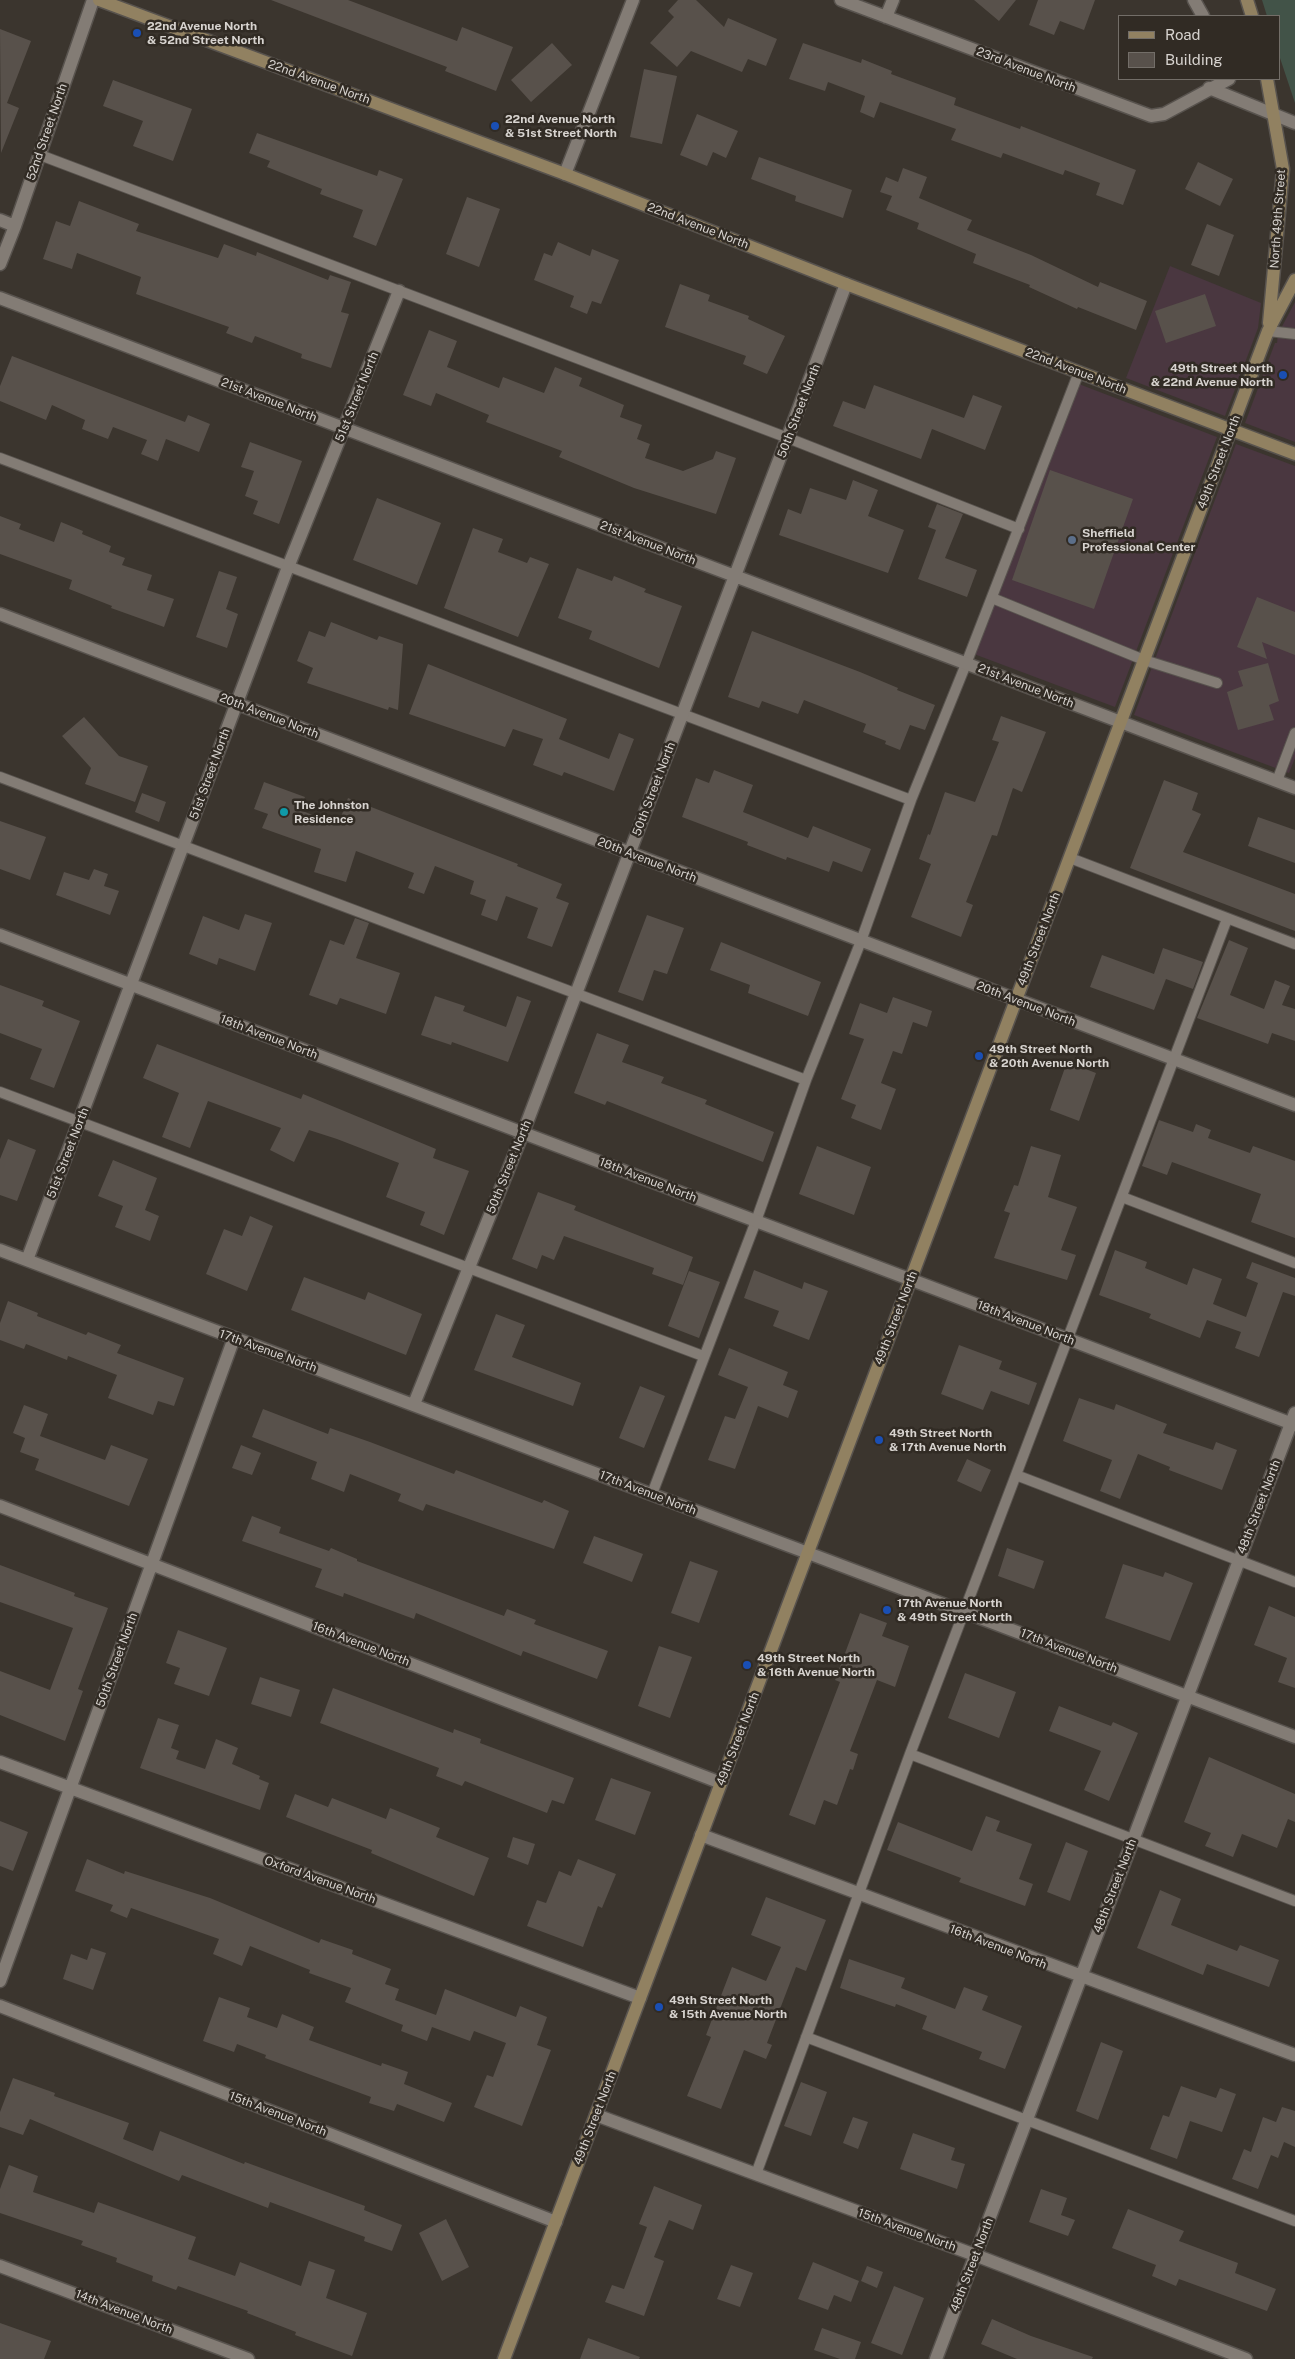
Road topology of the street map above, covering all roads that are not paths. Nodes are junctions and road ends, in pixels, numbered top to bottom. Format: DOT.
graph roads {
  1 [pos="93,0"];
  2 [pos="99,0"];
  3 [pos="634,0"];
  4 [pos="841,0"];
  5 [pos="893,0"];
  6 [pos="1194,0"];
  7 [pos="1247,0"];
  8 [pos="1202,15"];
  9 [pos="1252,15"];
  10 [pos="886,18"];
  11 [pos="1224,80"];
  12 [pos="1267,80"];
  13 [pos="1211,83"];
  14 [pos="1273,114"];
  15 [pos="1295,123"];
  16 [pos="40,155"];
  17 [pos="565,174"];
  18 [pos="0,220"];
  19 [pos="15,226"];
  20 [pos="0,264"];
  21 [pos="1295,280"];
  22 [pos="846,284"];
  23 [pos="399,291"];
  24 [pos="0,298"];
  25 [pos="1268,331"];
  26 [pos="1295,334"];
  27 [pos="1079,372"];
  28 [pos="345,428"];
  29 [pos="1231,430"];
  30 [pos="788,438"];
  31 [pos="1295,454"];
  32 [pos="0,458"];
  33 [pos="1019,528"];
  34 [pos="288,567"];
  35 [pos="736,576"];
  36 [pos="992,598"];
  37 [pos="0,614"];
  38 [pos="1144,660"];
  39 [pos="966,664"];
  40 [pos="1217,682"];
  41 [pos="236,704"];
  42 [pos="683,715"];
  43 [pos="1121,722"];
  44 [pos="1295,733"];
  45 [pos="0,777"];
  46 [pos="1277,781"];
  47 [pos="1295,788"];
  48 [pos="911,800"];
  49 [pos="183,846"];
  50 [pos="629,853"];
  51 [pos="1070,858"];
  52 [pos="1227,919"];
  53 [pos="0,935"];
  54 [pos="861,941"];
  55 [pos="1295,944"];
  56 [pos="132,985"];
  57 [pos="576,993"];
  58 [pos="1016,1000"];
  59 [pos="1174,1060"];
  60 [pos="806,1080"];
  61 [pos="0,1092"];
  62 [pos="1295,1105"];
  63 [pos="80,1122"];
  64 [pos="522,1133"];
  65 [pos="1122,1198"];
  66 [pos="756,1221"];
  67 [pos="0,1250"];
  68 [pos="27,1260"];
  69 [pos="1295,1263"];
  70 [pos="468,1268"];
  71 [pos="911,1280"];
  72 [pos="234,1338"];
  73 [pos="1068,1339"];
  74 [pos="703,1356"];
  75 [pos="414,1404"];
  76 [pos="1294,1420"];
  77 [pos="1016,1475"];
  78 [pos="652,1494"];
  79 [pos="0,1506"];
  80 [pos="808,1553"];
  81 [pos="1239,1561"];
  82 [pos="152,1563"];
  83 [pos="1295,1582"];
  84 [pos="964,1612"];
  85 [pos="1188,1696"];
  86 [pos="1295,1737"];
  87 [pos="910,1754"];
  88 [pos="0,1762"];
  89 [pos="721,1782"];
  90 [pos="70,1788"];
  91 [pos="701,1835"];
  92 [pos="1133,1840"];
  93 [pos="858,1894"];
  94 [pos="1295,1900"];
  95 [pos="1081,1978"];
  96 [pos="0,1981"];
  97 [pos="640,1998"];
  98 [pos="0,2006"];
  99 [pos="806,2037"];
  100 [pos="1295,2055"];
  101 [pos="596,2115"];
  102 [pos="1027,2120"];
  103 [pos="756,2174"];
  104 [pos="1295,2221"];
  105 [pos="556,2222"];
  106 [pos="975,2255"];
  107 [pos="0,2266"];
  108 [pos="248,2359"];
  109 [pos="504,2359"];
  110 [pos="936,2359"];
  111 [pos="1246,2359"];
  1 -- 16 [label="street, 52nd Street North"];
  2 -- 17 [label="main road, 22nd Avenue North"];
  3 -- 17 [label="street"];
  4 -- 10 [label="street, 23rd Avenue North"];
  5 -- 10 [label="street"];
  6 -- 8 [label="street"];
  7 -- 9 [label="main road"];
  10 -- 13 [label="street, 23rd Avenue North"];
  11 -- 13 [label="street, 23rd Avenue North"];
  12 -- 14 [label="main road, North 49th Street"];
  13 -- 14 [label="street"];
  14 -- 15 [label="street"];
  14 -- 25 [label="main road, North 49th Street"];
  16 -- 19 [label="street, 52nd Street North"];
  16 -- 23 [label="lane"];
  17 -- 22 [label="main road, 22nd Avenue North"];
  18 -- 19 [label="street"];
  19 -- 20 [label="street, 52nd Street North"];
  21 -- 25 [label="main road, 49th Street North"];
  22 -- 27 [label="main road, 22nd Avenue North"];
  22 -- 30 [label="street, 50th Street North"];
  23 -- 28 [label="street, 51st Street North"];
  23 -- 30 [label="lane"];
  24 -- 28 [label="street, 21st Avenue North"];
  25 -- 26 [label="lane"];
  25 -- 29 [label="main road, 49th Street North"];
  27 -- 29 [label="main road, 22nd Avenue North"];
  27 -- 33 [label="lane"];
  28 -- 34 [label="street, 51st Street North"];
  28 -- 35 [label="street, 21st Avenue North"];
  29 -- 31 [label="main road, 22nd Avenue North"];
  29 -- 38 [label="main road, 49th Street North"];
  30 -- 33 [label="lane"];
  30 -- 35 [label="street, 50th Street North"];
  32 -- 34 [label="lane"];
  33 -- 36 [label="lane"];
  34 -- 41 [label="street, 51st Street North"];
  34 -- 42 [label="lane"];
  35 -- 39 [label="street, 21st Avenue North"];
  35 -- 42 [label="street, 50th Street North"];
  36 -- 38 [label="lane"];
  36 -- 39 [label="lane"];
  37 -- 41 [label="street, 20th Avenue North"];
  38 -- 40 [label="lane"];
  38 -- 43 [label="main road, 49th Street North"];
  39 -- 43 [label="street, 21st Avenue North"];
  39 -- 48 [label="lane"];
  41 -- 49 [label="street, 51st Street North"];
  41 -- 50 [label="street, 20th Avenue North"];
  42 -- 48 [label="lane"];
  42 -- 50 [label="street, 50th Street North"];
  43 -- 46 [label="street, 21st Avenue North"];
  43 -- 51 [label="main road, 49th Street North"];
  44 -- 46 [label="lane"];
  45 -- 49 [label="lane"];
  46 -- 47 [label="street, 21st Avenue North"];
  48 -- 54 [label="lane"];
  49 -- 56 [label="street, 51st Street North"];
  49 -- 57 [label="lane"];
  50 -- 54 [label="street, 20th Avenue North"];
  50 -- 57 [label="street, 50th Street North"];
  51 -- 52 [label="lane"];
  51 -- 58 [label="main road, 49th Street North"];
  52 -- 55 [label="lane"];
  52 -- 59 [label="lane"];
  53 -- 56 [label="street, 18th Avenue North"];
  54 -- 58 [label="street, 20th Avenue North"];
  54 -- 60 [label="lane"];
  56 -- 63 [label="street, 51st Street North"];
  56 -- 64 [label="street, 18th Avenue North"];
  57 -- 60 [label="lane"];
  57 -- 64 [label="street, 50th Street North"];
  58 -- 59 [label="street, 20th Avenue North"];
  58 -- 71 [label="main road, 49th Street North"];
  59 -- 62 [label="street, 20th Avenue North"];
  59 -- 65 [label="lane"];
  60 -- 66 [label="lane"];
  61 -- 63 [label="lane"];
  63 -- 68 [label="street, 51st Street North"];
  63 -- 70 [label="lane"];
  64 -- 66 [label="street, 18th Avenue North"];
  64 -- 70 [label="street, 50th Street North"];
  65 -- 69 [label="lane"];
  65 -- 73 [label="lane"];
  66 -- 71 [label="street, 18th Avenue North"];
  66 -- 74 [label="lane"];
  67 -- 68 [label="street, 17th Avenue North"];
  68 -- 72 [label="street, 17th Avenue North"];
  70 -- 74 [label="lane"];
  70 -- 75 [label="street, 50th Street North"];
  71 -- 73 [label="street, 18th Avenue North"];
  71 -- 80 [label="main road, 49th Street North"];
  72 -- 75 [label="street, 17th Avenue North"];
  72 -- 82 [label="street, 50th Street North"];
  73 -- 76 [label="street, 18th Avenue North"];
  73 -- 77 [label="lane"];
  74 -- 78 [label="lane"];
  75 -- 78 [label="street, 17th Avenue North"];
  76 -- 81 [label="street, 48th Street North"];
  77 -- 81 [label="lane"];
  77 -- 84 [label="lane"];
  78 -- 80 [label="street, 17th Avenue North"];
  79 -- 82 [label="street, 16th Avenue North"];
  80 -- 84 [label="street, 17th Avenue North"];
  80 -- 89 [label="main road, 49th Street North"];
  81 -- 83 [label="lane"];
  81 -- 85 [label="street, 48th Street North"];
  82 -- 89 [label="street, 16th Avenue North"];
  82 -- 90 [label="street, 50th Street North"];
  84 -- 85 [label="street, 17th Avenue North"];
  84 -- 87 [label="lane"];
  85 -- 86 [label="street, 17th Avenue North"];
  85 -- 92 [label="street, 48th Street North"];
  87 -- 92 [label="lane"];
  87 -- 93 [label="lane"];
  88 -- 90 [label="street, Oxford Avenue North"];
  89 -- 91 [label="main road, 49th Street North"];
  90 -- 96 [label="street, 50th Street North"];
  90 -- 97 [label="street, Oxford Avenue North"];
  91 -- 93 [label="street, 16th Avenue North"];
  91 -- 97 [label="main road, 49th Street North"];
  92 -- 94 [label="lane"];
  92 -- 95 [label="street, 48th Street North"];
  93 -- 95 [label="street, 16th Avenue North"];
  93 -- 99 [label="lane"];
  95 -- 100 [label="street, 16th Avenue North"];
  95 -- 102 [label="street, 48th Street North"];
  97 -- 101 [label="main road, 49th Street North"];
  98 -- 105 [label="street, 15th Avenue North"];
  99 -- 102 [label="lane"];
  99 -- 103 [label="lane"];
  101 -- 103 [label="street, 15th Avenue North"];
  101 -- 105 [label="main road, 49th Street North"];
  102 -- 104 [label="lane"];
  102 -- 106 [label="street, 48th Street North"];
  103 -- 106 [label="street, 15th Avenue North"];
  105 -- 109 [label="main road, 49th Street North"];
  106 -- 110 [label="street, 48th Street North"];
  106 -- 111 [label="street, 15th Avenue North"];
  107 -- 108 [label="street, 14th Avenue North"];
}
